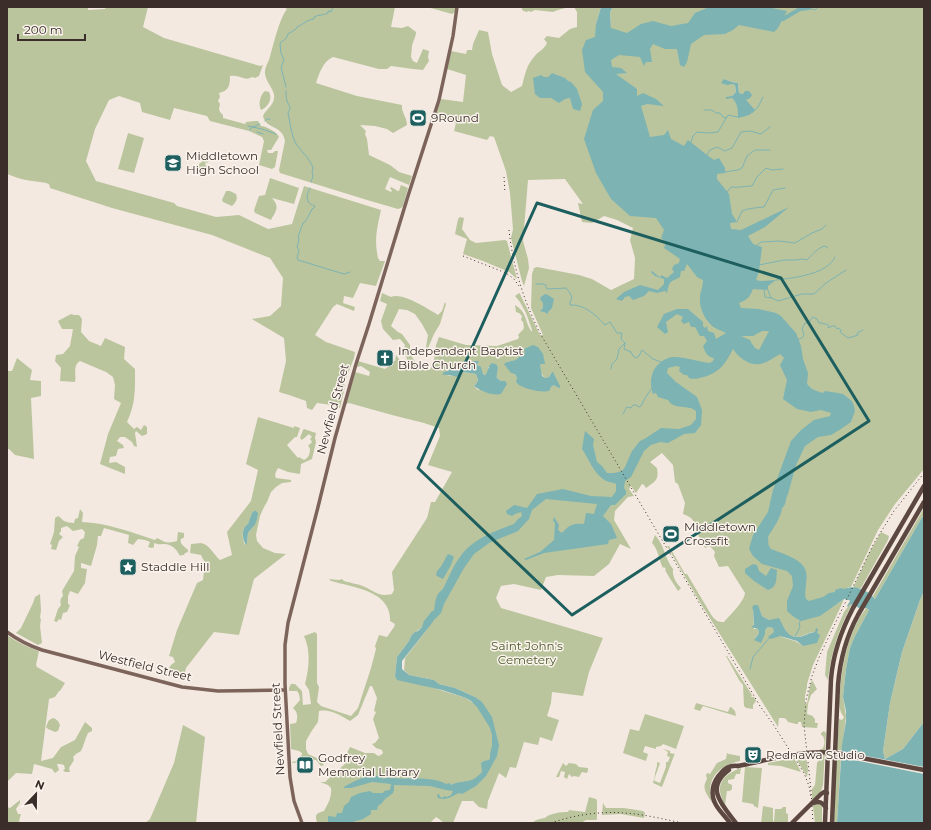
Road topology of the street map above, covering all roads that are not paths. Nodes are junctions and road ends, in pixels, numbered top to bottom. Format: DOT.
graph roads {
  1 [pos="457,7"];
  2 [pos="924,486"];
  3 [pos="924,502"];
  4 [pos="7,632"];
  5 [pos="285,690"];
  6 [pos="738,766"];
  7 [pos="924,770"];
  8 [pos="833,792"];
  9 [pos="826,793"];
  10 [pos="813,802"];
  11 [pos="826,808"];
  12 [pos="302,823"];
  13 [pos="730,823"];
  14 [pos="736,823"];
  15 [pos="792,823"];
  16 [pos="825,823"];
  17 [pos="832,823"];
  1 -- 5 [label="main road, Newfield Street"];
  2 -- 9 [label="highway"];
  3 -- 8 [label="highway"];
  4 -- 5 [label="main road, Westfield Street"];
  5 -- 12 [label="main road, Newfield Street"];
  6 -- 7 [label="highway, bridge"];
  6 -- 13 [label="highway"];
  6 -- 14 [label="highway"];
  8 -- 9 [label="highway"];
  8 -- 17 [label="highway"];
  9 -- 10 [label="highway"];
  9 -- 11 [label="highway"];
  10 -- 11 [label="highway"];
  10 -- 15 [label="highway"];
  11 -- 16 [label="highway"];
}
